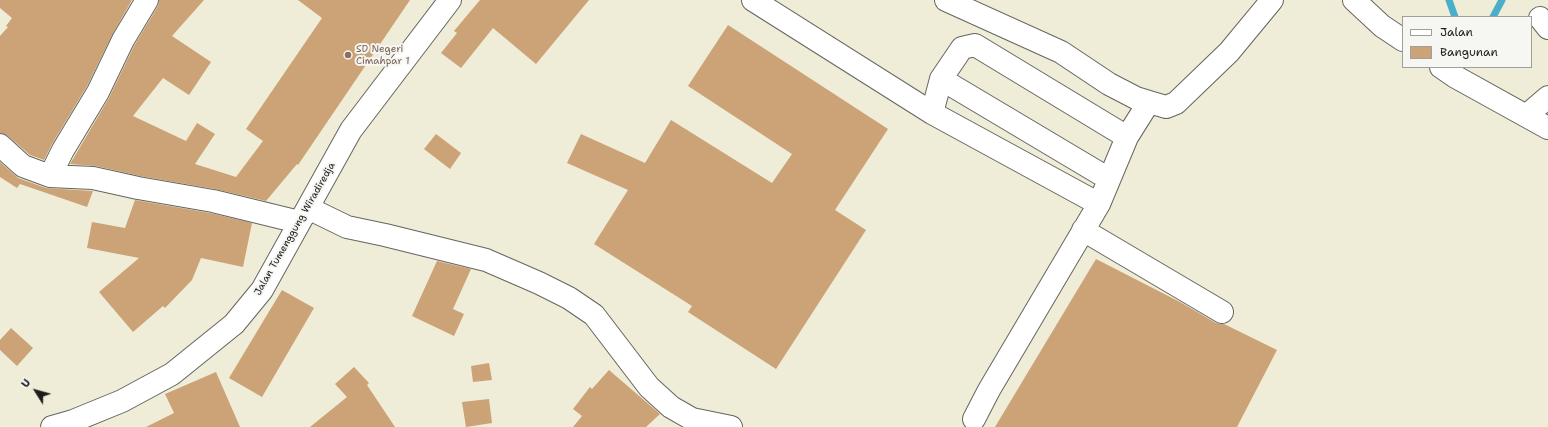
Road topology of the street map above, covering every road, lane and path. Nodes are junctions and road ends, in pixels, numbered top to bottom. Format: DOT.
graph roads {
  1 [pos="147,0"];
  2 [pos="450,0"];
  3 [pos="753,0"];
  4 [pos="946,0"];
  5 [pos="1272,0"];
  6 [pos="1354,0"];
  7 [pos="1402,39"];
  8 [pos="1443,68"];
  9 [pos="941,79"];
  10 [pos="1548,98"];
  11 [pos="1149,102"];
  12 [pos="932,113"];
  13 [pos="1527,115"];
  14 [pos="1548,128"];
  15 [pos="1127,137"];
  16 [pos="0,145"];
  17 [pos="50,176"];
  18 [pos="1108,179"];
  19 [pos="1098,204"];
  20 [pos="303,215"];
  21 [pos="1083,230"];
  22 [pos="1222,312"];
  23 [pos="974,419"];
  24 [pos="52,427"];
  25 [pos="731,427"];
  1 -- 17 [label="street"];
  2 -- 20 [label="street, Jalan Tumenggung Wiradiredja"];
  3 -- 12 [label="street"];
  4 -- 11 [label="street"];
  5 -- 11 [label="street"];
  6 -- 7 [label="street"];
  8 -- 13 [label="street"];
  9 -- 12 [label="street"];
  9 -- 15 [label="street"];
  9 -- 18 [label="street"];
  10 -- 13 [label="street"];
  11 -- 15 [label="street"];
  12 -- 19 [label="street"];
  13 -- 14 [label="street"];
  15 -- 18 [label="street"];
  16 -- 17 [label="street"];
  17 -- 20 [label="street"];
  18 -- 19 [label="street"];
  19 -- 21 [label="street"];
  20 -- 24 [label="street, Jalan Tumenggung Wiradiredja"];
  20 -- 25 [label="street"];
  21 -- 22 [label="street"];
  21 -- 23 [label="street"];
}
